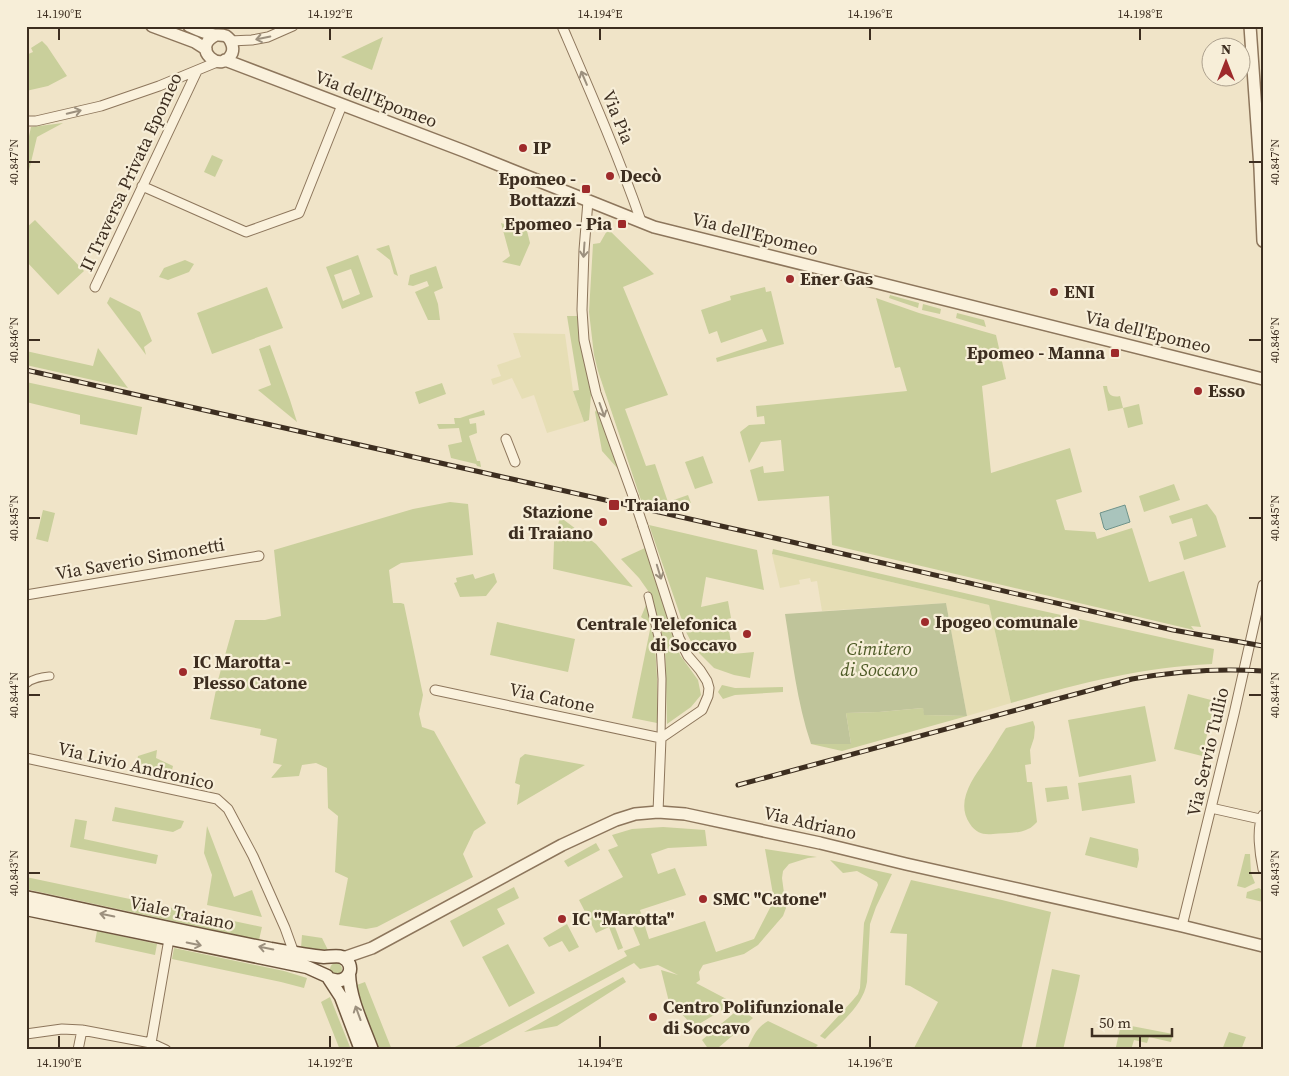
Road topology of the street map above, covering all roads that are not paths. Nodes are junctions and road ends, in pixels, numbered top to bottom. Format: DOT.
graph roads {
  1 [pos="152,26"];
  2 [pos="189,26"];
  3 [pos="292,26"];
  4 [pos="562,26"];
  5 [pos="1250,26"];
  6 [pos="216,35"];
  7 [pos="232,44"];
  8 [pos="213,59"];
  9 [pos="197,71"];
  10 [pos="255,71"];
  11 [pos="342,104"];
  12 [pos="26,121"];
  13 [pos="142,186"];
  14 [pos="588,201"];
  15 [pos="640,221"];
  16 [pos="1263,241"];
  17 [pos="94,287"];
  18 [pos="1263,379"];
  19 [pos="506,439"];
  20 [pos="515,462"];
  21 [pos="259,556"];
  22 [pos="1263,585"];
  23 [pos="26,595"];
  24 [pos="648,596"];
  25 [pos="1261,600"];
  26 [pos="50,676"];
  27 [pos="26,684"];
  28 [pos="435,690"];
  29 [pos="661,738"];
  30 [pos="26,758"];
  31 [pos="1211,808"];
  32 [pos="658,812"];
  33 [pos="1262,817"];
  34 [pos="1263,869"];
  35 [pos="26,897"];
  36 [pos="26,909"];
  37 [pos="1182,926"];
  38 [pos="170,934"];
  39 [pos="1263,946"];
  40 [pos="372,948"];
  41 [pos="294,953"];
  42 [pos="337,958"];
  43 [pos="350,972"];
  44 [pos="329,978"];
  45 [pos="82,1030"];
  46 [pos="26,1034"];
  47 [pos="151,1043"];
  48 [pos="78,1050"];
  49 [pos="166,1050"];
  50 [pos="361,1050"];
  51 [pos="372,1050"];
  1 -- 8 [label="street, Via dell'Epomeo"];
  2 -- 6 [label="street"];
  3 -- 7 [label="street, one-way"];
  15 -- 4 [label="street, Via Pia, one-way"];
  5 -- 16 [label="street"];
  6 -- 7 [label="street"];
  6 -- 8 [label="street"];
  7 -- 8 [label="street"];
  7 -- 10 [label="street, Via dell'Epomeo"];
  8 -- 9 [label="street"];
  8 -- 10 [label="street, Via dell'Epomeo"];
  12 -- 9 [label="street, one-way"];
  9 -- 13 [label="street, II Traversa Privata Epomeo"];
  10 -- 11 [label="street, Via dell'Epomeo"];
  11 -- 13 [label="street"];
  11 -- 14 [label="street, Via dell'Epomeo"];
  13 -- 17 [label="street, II Traversa Privata Epomeo"];
  14 -- 15 [label="street, Via dell'Epomeo"];
  14 -- 29 [label="street, one-way, bridge"];
  15 -- 18 [label="street, Via dell'Epomeo"];
  19 -- 20 [label="street"];
  21 -- 23 [label="street, Via Saverio Simonetti"];
  22 -- 25 [label="street, Via Servio Tullio"];
  24 -- 29 [label="street"];
  25 -- 31 [label="street, Via Servio Tullio"];
  26 -- 27 [label="street"];
  28 -- 29 [label="street, Via Catone"];
  29 -- 32 [label="street"];
  30 -- 41 [label="street, Via Livio Andronico"];
  31 -- 33 [label="street"];
  31 -- 37 [label="street, Via Servio Tullio"];
  32 -- 37 [label="street, Via Adriano"];
  32 -- 40 [label="street, Via Adriano"];
  33 -- 34 [label="street"];
  38 -- 35 [label="main road, Viale Traiano, one-way"];
  36 -- 38 [label="main road, Viale Traiano"];
  37 -- 39 [label="street, Via Adriano"];
  41 -- 38 [label="main road, Viale Traiano, one-way"];
  38 -- 44 [label="main road, Viale Traiano, one-way"];
  38 -- 47 [label="street"];
  40 -- 42 [label="street, Via Adriano"];
  40 -- 43 [label="street, Via Adriano"];
  41 -- 42 [label="main road, Viale Traiano"];
  42 -- 43 [label="main road"];
  42 -- 44 [label="main road"];
  43 -- 44 [label="main road"];
  51 -- 43 [label="main road, one-way"];
  44 -- 50 [label="main road"];
  45 -- 46 [label="street"];
  45 -- 47 [label="street"];
  45 -- 48 [label="street"];
  47 -- 49 [label="street"];
}
